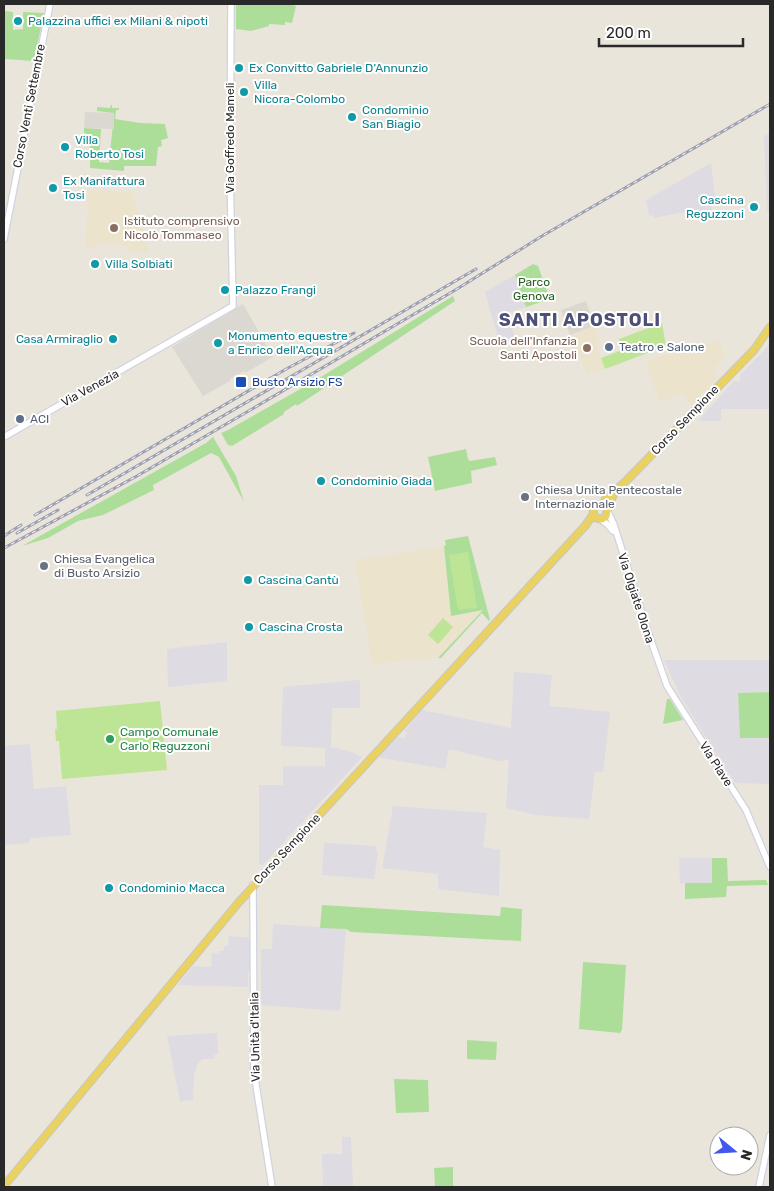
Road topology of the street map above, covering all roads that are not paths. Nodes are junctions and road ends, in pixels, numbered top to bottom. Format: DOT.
graph roads {
  1 [pos="50,4"];
  2 [pos="231,4"];
  3 [pos="4,238"];
  4 [pos="234,302"];
  5 [pos="770,327"];
  6 [pos="770,336"];
  7 [pos="755,348"];
  8 [pos="4,438"];
  9 [pos="606,509"];
  10 [pos="597,518"];
  11 [pos="615,533"];
  12 [pos="658,662"];
  13 [pos="770,867"];
  14 [pos="253,885"];
  15 [pos="770,1135"];
  16 [pos="4,1186"];
  17 [pos="272,1187"];
  18 [pos="759,1187"];
  1 -- 3 [label="street, Corso Venti Settembre"];
  2 -- 4 [label="street, Via Goffredo Mameli"];
  4 -- 8 [label="street, Via Venezia"];
  5 -- 7 [label="main road, Corso Sempione"];
  6 -- 7 [label="main road, Corso Sempione"];
  7 -- 9 [label="main road, Corso Sempione"];
  9 -- 10 [label="main road, Corso Sempione"];
  9 -- 10 [label="main road, Corso Sempione"];
  9 -- 11 [label="street, Via Olgiate Olona"];
  10 -- 11 [label="street, Via Olgiate Olona"];
  10 -- 14 [label="main road, Corso Sempione"];
  11 -- 12 [label="street, Via Olgiate Olona"];
  12 -- 13 [label="street, Via Piave"];
  14 -- 16 [label="main road, Corso Sempione"];
  14 -- 17 [label="street, Via Unità d'Italia"];
  15 -- 18 [label="street"];
}
